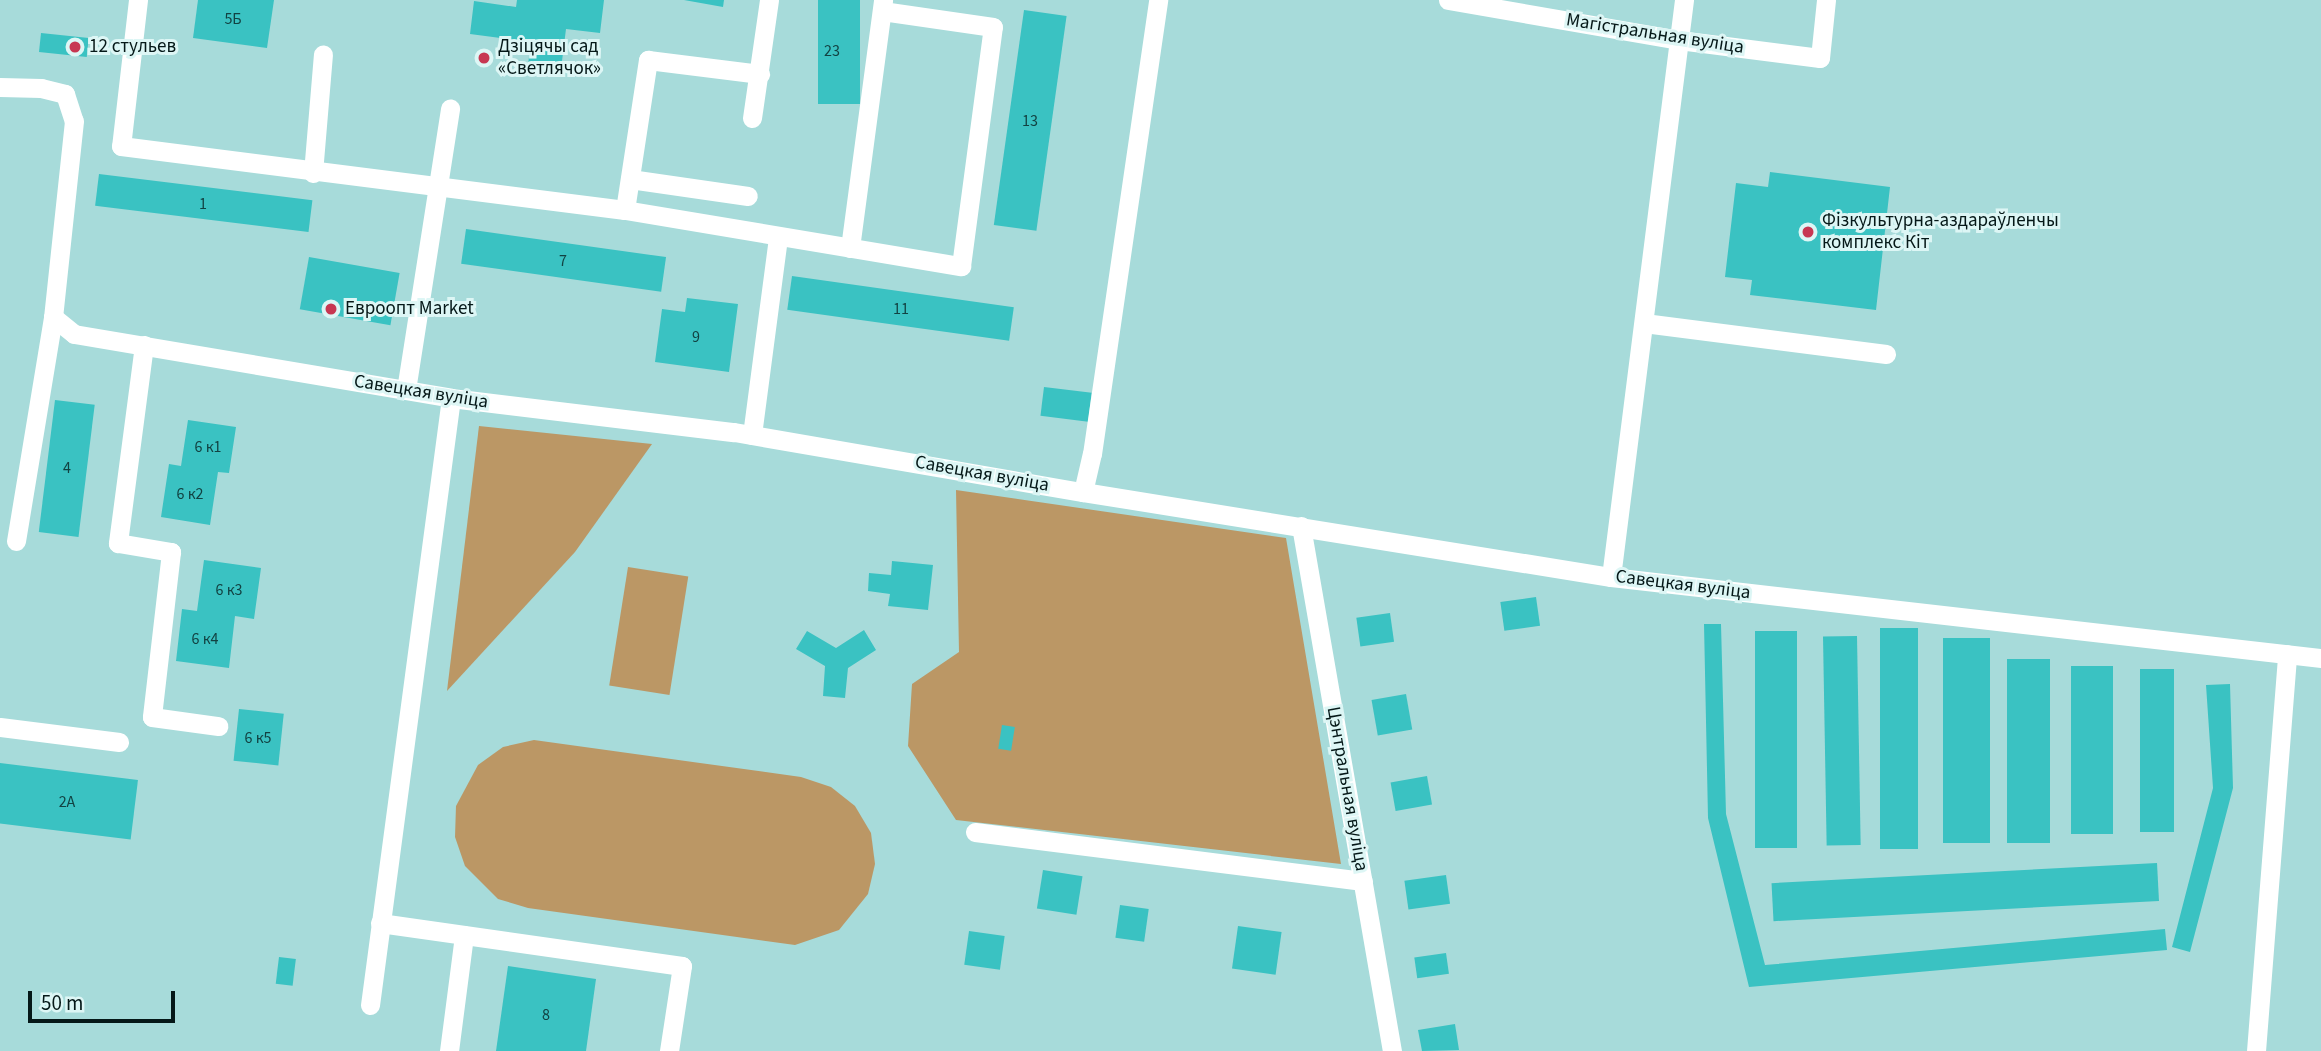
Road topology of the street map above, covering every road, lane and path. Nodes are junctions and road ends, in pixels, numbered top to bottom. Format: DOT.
graph roads {
  1 [pos="138,0"];
  2 [pos="769,0"];
  3 [pos="1158,0"];
  4 [pos="1448,0"];
  5 [pos="1684,0"];
  6 [pos="1826,0"];
  7 [pos="1469,1"];
  8 [pos="883,5"];
  9 [pos="1679,40"];
  10 [pos="323,54"];
  11 [pos="760,74"];
  12 [pos="0,87"];
  13 [pos="450,108"];
  14 [pos="752,118"];
  15 [pos="313,173"];
  16 [pos="630,179"];
  17 [pos="437,186"];
  18 [pos="748,196"];
  19 [pos="625,210"];
  20 [pos="778,237"];
  21 [pos="850,248"];
  22 [pos="53,317"];
  23 [pos="1644,323"];
  24 [pos="144,345"];
  25 [pos="1886,354"];
  26 [pos="406,390"];
  27 [pos="451,398"];
  28 [pos="752,435"];
  29 [pos="1083,492"];
  30 [pos="1301,526"];
  31 [pos="16,541"];
  32 [pos="1611,577"];
  33 [pos="2287,654"];
  34 [pos="2321,658"];
  35 [pos="218,726"];
  36 [pos="0,727"];
  37 [pos="119,742"];
  38 [pos="975,832"];
  39 [pos="1363,881"];
  40 [pos="380,923"];
  41 [pos="464,935"];
  42 [pos="370,1005"];
  43 [pos="449,1051"];
  44 [pos="669,1051"];
  45 [pos="1392,1051"];
  46 [pos="2256,1051"];
  1 -- 15 [label="street"];
  2 -- 11 [label="street"];
  3 -- 29 [label="street"];
  4 -- 7 [label="street, Магістральная вуліца"];
  5 -- 9 [label="street"];
  6 -- 9 [label="street, Магістральная вуліца"];
  7 -- 9 [label="street, Магістральная вуліца"];
  8 -- 21 [label="street"];
  8 -- 21 [label="street"];
  9 -- 23 [label="street"];
  10 -- 15 [label="street"];
  11 -- 14 [label="street"];
  11 -- 16 [label="street"];
  12 -- 22 [label="street"];
  13 -- 17 [label="street"];
  15 -- 17 [label="street"];
  16 -- 18 [label="street"];
  16 -- 19 [label="street"];
  17 -- 19 [label="street"];
  17 -- 26 [label="street"];
  19 -- 20 [label="street"];
  20 -- 21 [label="street"];
  20 -- 28 [label="street"];
  22 -- 24 [label="street, Савецкая вуліца"];
  22 -- 31 [label="street"];
  23 -- 25 [label="street"];
  23 -- 32 [label="street"];
  24 -- 26 [label="street, Савецкая вуліца"];
  24 -- 35 [label="street"];
  26 -- 27 [label="street, Савецкая вуліца"];
  27 -- 28 [label="street, Савецкая вуліца"];
  27 -- 40 [label="street"];
  28 -- 29 [label="street, Савецкая вуліца"];
  29 -- 30 [label="street, Савецкая вуліца"];
  30 -- 32 [label="street, Савецкая вуліца"];
  30 -- 39 [label="street, Цэнтральная вуліца"];
  32 -- 33 [label="street, Савецкая вуліца"];
  33 -- 34 [label="street, Савецкая вуліца"];
  33 -- 46 [label="street"];
  36 -- 37 [label="street"];
  38 -- 39 [label="street"];
  39 -- 45 [label="street, Цэнтральная вуліца"];
  40 -- 41 [label="street"];
  40 -- 42 [label="street"];
  41 -- 43 [label="street"];
  41 -- 44 [label="street"];
}
